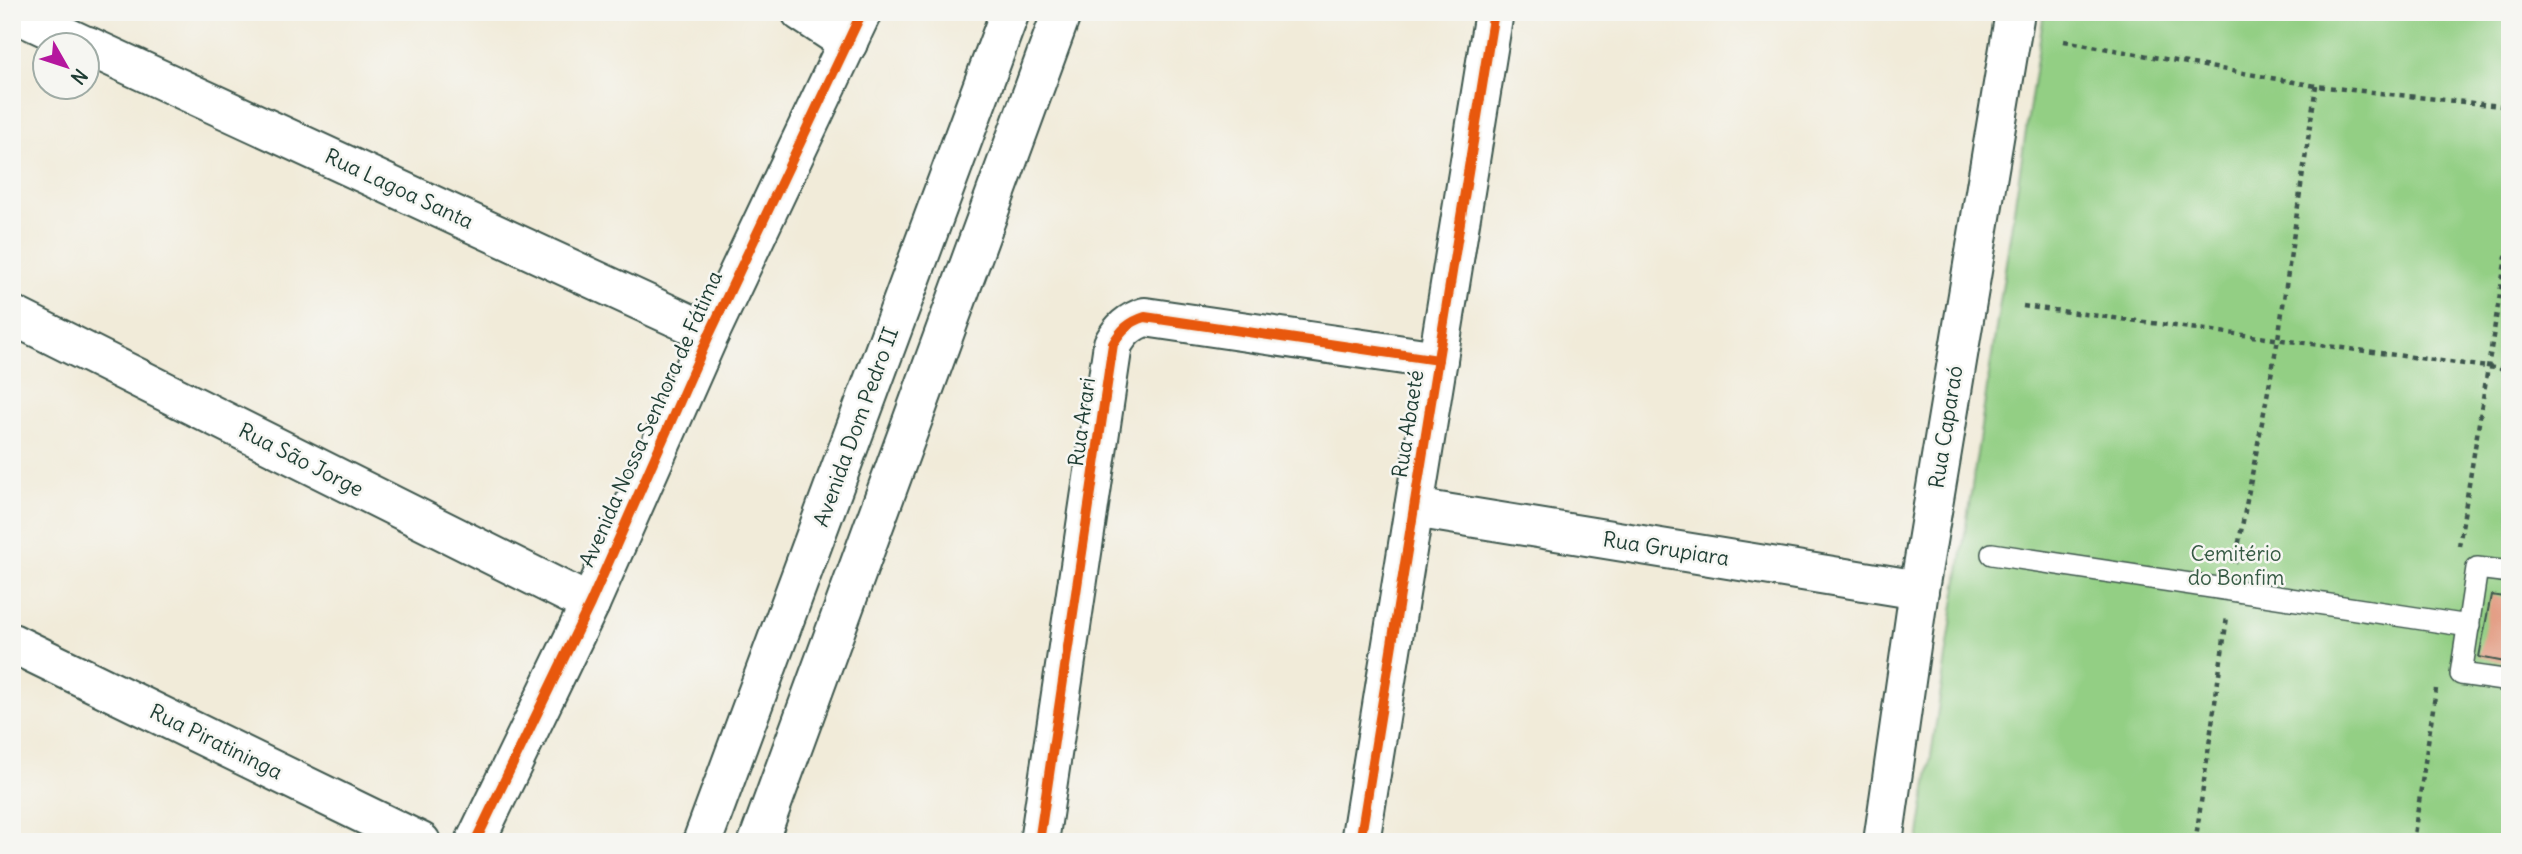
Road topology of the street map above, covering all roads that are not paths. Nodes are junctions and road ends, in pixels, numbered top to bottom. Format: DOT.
graph roads {
  1 [pos="13,12"];
  2 [pos="801,12"];
  3 [pos="1010,12"];
  4 [pos="1062,12"];
  5 [pos="1494,12"];
  6 [pos="2015,12"];
  7 [pos="855,28"];
  8 [pos="57,32"];
  9 [pos="102,53"];
  10 [pos="12,315"];
  11 [pos="710,333"];
  12 [pos="1438,360"];
  13 [pos="1414,508"];
  14 [pos="1992,554"];
  15 [pos="2510,572"];
  16 [pos="1919,590"];
  17 [pos="590,604"];
  18 [pos="2469,626"];
  19 [pos="12,642"];
  20 [pos="2510,681"];
  21 [pos="421,842"];
  22 [pos="475,842"];
  23 [pos="702,842"];
  24 [pos="758,842"];
  25 [pos="1039,842"];
  26 [pos="1360,842"];
  27 [pos="1883,842"];
  1 -- 8 [label="street, Rua Lagoa Santa"];
  2 -- 7 [label="street"];
  3 -- 23 [label="street, Avenida Dom Pedro II"];
  4 -- 24 [label="street"];
  5 -- 12 [label="street, Rua Abaeté"];
  6 -- 16 [label="street, Rua Caparaó"];
  7 -- 11 [label="street, Avenida Nossa Senhora de Fátima"];
  9 -- 11 [label="street, Rua Lagoa Santa"];
  10 -- 17 [label="street, Rua São Jorge"];
  11 -- 17 [label="street, Avenida Nossa Senhora de Fátima"];
  12 -- 13 [label="street, Rua Abaeté"];
  12 -- 25 [label="street, Rua Arari"];
  13 -- 16 [label="street, Rua Grupiara"];
  13 -- 26 [label="street, Rua Abaeté"];
  14 -- 18 [label="lane"];
  15 -- 18 [label="lane"];
  16 -- 27 [label="street, Rua Caparaó"];
  17 -- 22 [label="street, Avenida Nossa Senhora de Fátima"];
  18 -- 20 [label="lane"];
  19 -- 21 [label="street, Rua Piratininga"];
}
